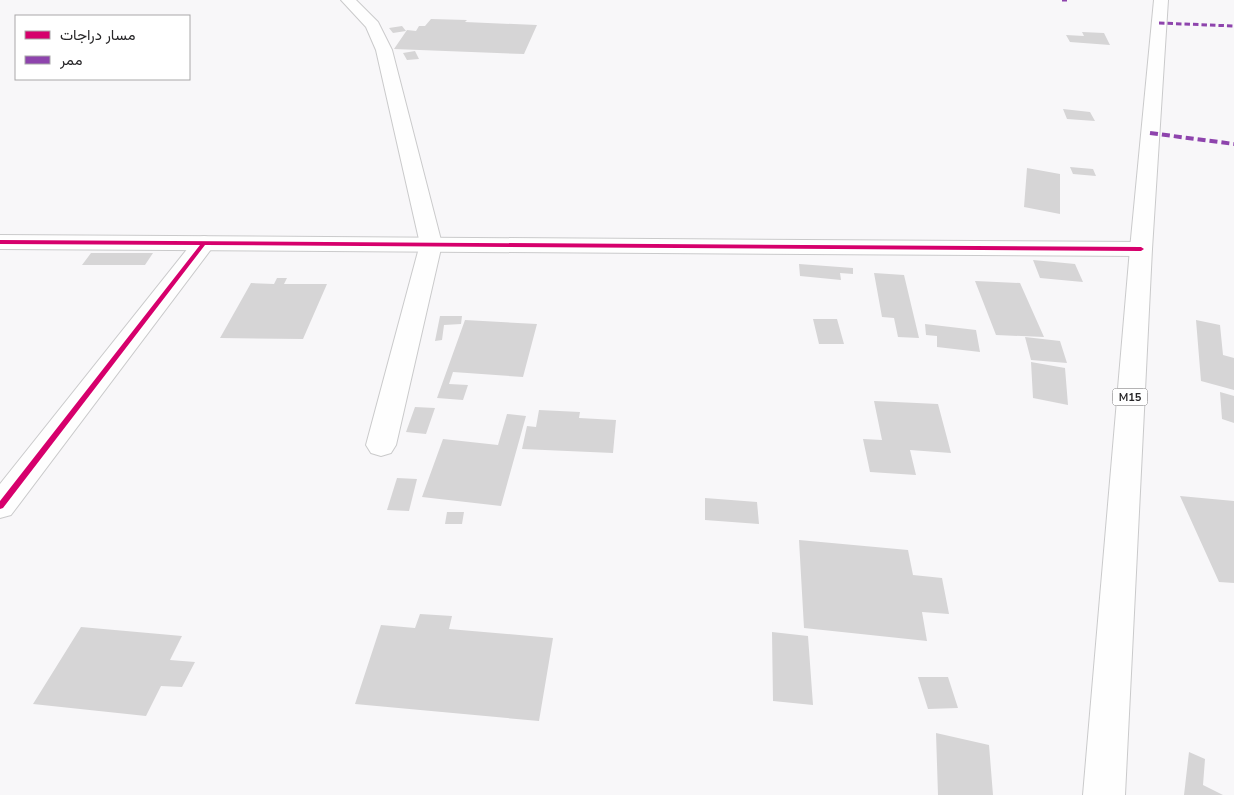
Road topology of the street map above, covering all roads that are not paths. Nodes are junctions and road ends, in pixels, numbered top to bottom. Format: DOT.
graph roads {
  1 [pos="348,0"];
  2 [pos="1161,0"];
  3 [pos="0,242"];
  4 [pos="204,243"];
  5 [pos="431,244"];
  6 [pos="1140,248"];
  7 [pos="381,444"];
  8 [pos="0,506"];
  9 [pos="1104,795"];
  1 -- 5 [label="main road"];
  2 -- 6 [label="main road, M15"];
  3 -- 4 [label="main road"];
  4 -- 5 [label="main road"];
  4 -- 8 [label="main road"];
  5 -- 6 [label="main road"];
  5 -- 7 [label="main road"];
  6 -- 9 [label="main road, M15"];
}
